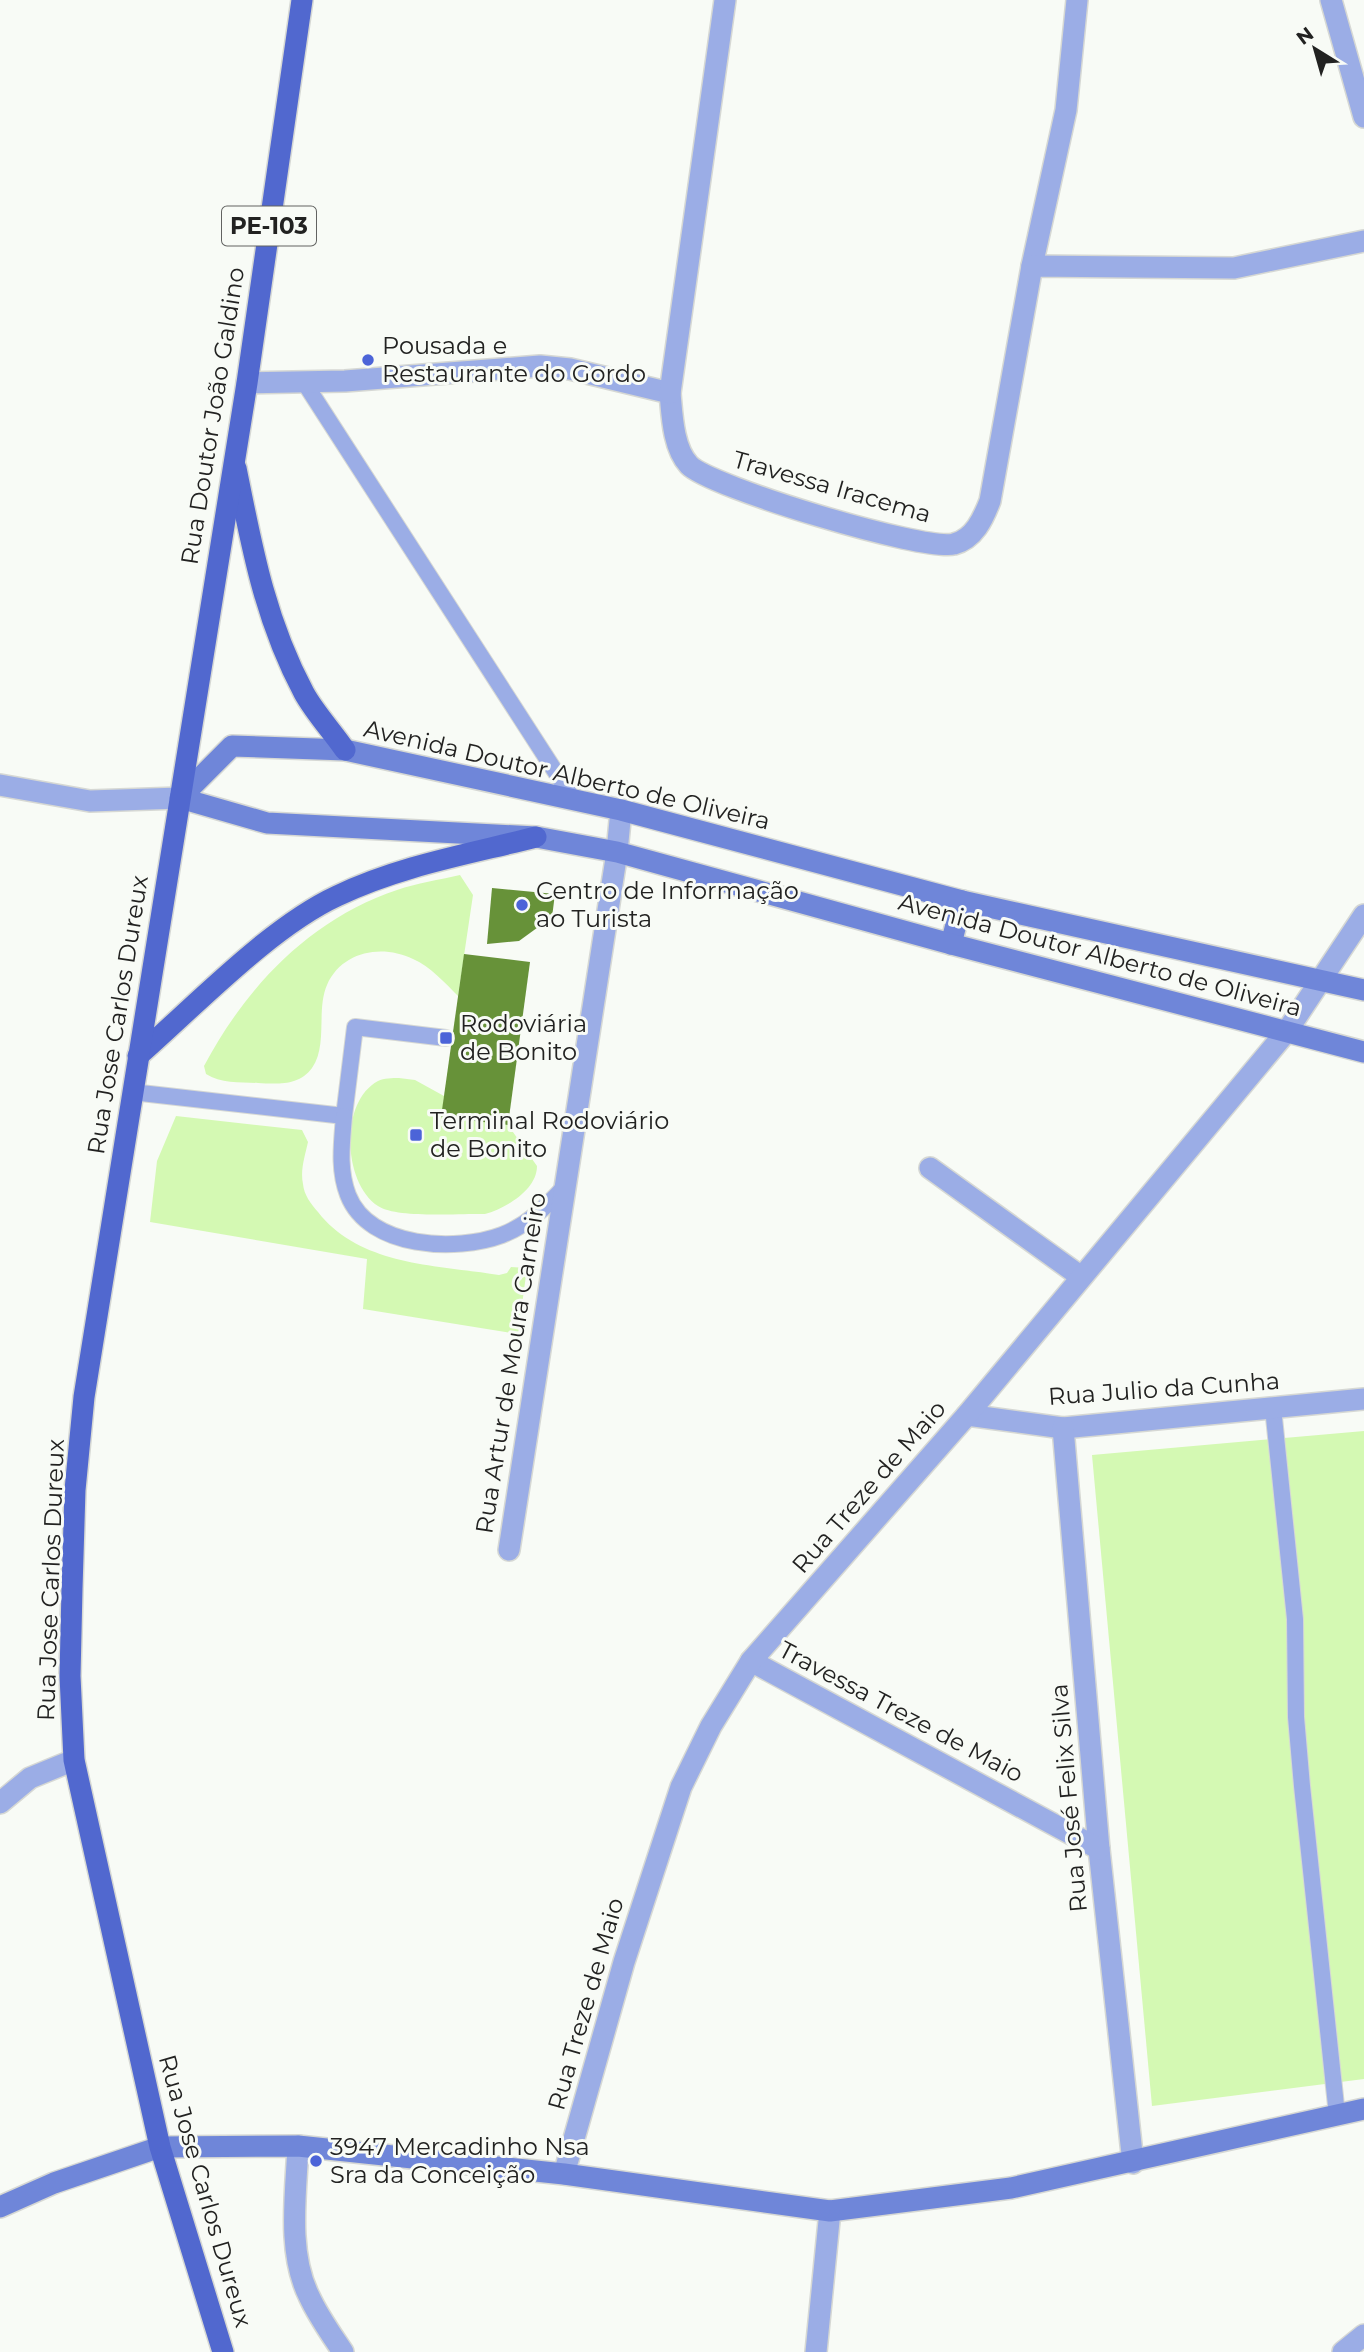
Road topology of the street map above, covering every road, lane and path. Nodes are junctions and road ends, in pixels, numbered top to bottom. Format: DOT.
graph roads {
  1 [pos="302,0"];
  2 [pos="725,0"];
  3 [pos="1077,0"];
  4 [pos="1331,0"];
  5 [pos="1364,117"];
  6 [pos="1364,241"];
  7 [pos="1031,266"];
  8 [pos="304,382"];
  9 [pos="247,383"];
  10 [pos="670,393"];
  11 [pos="233,452"];
  12 [pos="345,750"];
  13 [pos="0,785"];
  14 [pos="180,798"];
  15 [pos="573,799"];
  16 [pos="621,810"];
  17 [pos="536,836"];
  18 [pos="617,852"];
  19 [pos="962,901"];
  20 [pos="1364,915"];
  21 [pos="951,944"];
  22 [pos="1321,979"];
  23 [pos="1364,990"];
  24 [pos="1287,1031"];
  25 [pos="446,1038"];
  26 [pos="1364,1052"];
  27 [pos="138,1056"];
  28 [pos="132,1092"];
  29 [pos="344,1116"];
  30 [pos="930,1168"];
  31 [pos="565,1186"];
  32 [pos="1080,1276"];
  33 [pos="1364,1399"];
  34 [pos="1273,1408"];
  35 [pos="967,1415"];
  36 [pos="1063,1428"];
  37 [pos="509,1550"];
  38 [pos="751,1661"];
  39 [pos="74,1760"];
  40 [pos="0,1803"];
  41 [pos="1099,1849"];
  42 [pos="1364,2109"];
  43 [pos="1337,2115"];
  44 [pos="298,2146"];
  45 [pos="160,2147"];
  46 [pos="1133,2163"];
  47 [pos="564,2174"];
  48 [pos="0,2207"];
  49 [pos="830,2211"];
  50 [pos="1364,2335"];
  51 [pos="223,2352"];
  52 [pos="343,2352"];
  53 [pos="816,2352"];
  54 [pos="1343,2352"];
  1 -- 9 [label="main road, Rua Doutor João Galdino / PE-103"];
  2 -- 10 [label="street, Travessa Iracema"];
  3 -- 7 [label="street, Travessa Iracema"];
  4 -- 5 [label="street"];
  6 -- 7 [label="street"];
  7 -- 10 [label="street, Travessa Iracema"];
  8 -- 9 [label="street"];
  8 -- 10 [label="street"];
  8 -- 15 [label="lane"];
  9 -- 11 [label="main road, Rua Doutor João Galdino / PE-103"];
  11 -- 12 [label="main road"];
  11 -- 14 [label="main road, Rua Doutor João Galdino / PE-103"];
  12 -- 14 [label="street, Avenida Doutor Alberto de Oliveira"];
  12 -- 15 [label="street, Avenida Doutor Alberto de Oliveira"];
  13 -- 14 [label="street"];
  14 -- 17 [label="street, Avenida Doutor Alberto de Oliveira"];
  14 -- 27 [label="main road, Rua Jose Carlos Dureux"];
  15 -- 16 [label="street, Avenida Doutor Alberto de Oliveira"];
  16 -- 18 [label="street, Rua Artur de Moura Carneiro"];
  16 -- 19 [label="street, Avenida Doutor Alberto de Oliveira"];
  17 -- 18 [label="street, Avenida Doutor Alberto de Oliveira"];
  17 -- 27 [label="main road"];
  18 -- 21 [label="street, Avenida Doutor Alberto de Oliveira"];
  18 -- 31 [label="street, Rua Artur de Moura Carneiro"];
  19 -- 21 [label="street"];
  19 -- 22 [label="street, Avenida Doutor Alberto de Oliveira"];
  20 -- 22 [label="street, Rua Treze de Maio"];
  21 -- 24 [label="street, Avenida Doutor Alberto de Oliveira"];
  22 -- 23 [label="street, Avenida Doutor Alberto de Oliveira"];
  22 -- 24 [label="street, Rua Treze de Maio"];
  24 -- 26 [label="street, Avenida Doutor Alberto de Oliveira"];
  24 -- 32 [label="street, Rua Treze de Maio"];
  25 -- 29 [label="lane"];
  27 -- 28 [label="main road, Rua Jose Carlos Dureux"];
  28 -- 29 [label="lane"];
  28 -- 39 [label="main road, Rua Jose Carlos Dureux"];
  29 -- 31 [label="lane"];
  30 -- 32 [label="street"];
  31 -- 37 [label="street, Rua Artur de Moura Carneiro"];
  32 -- 35 [label="street, Rua Treze de Maio"];
  33 -- 34 [label="street, Rua Julio da Cunha"];
  34 -- 36 [label="street, Rua Julio da Cunha"];
  34 -- 43 [label="lane"];
  35 -- 36 [label="street, Rua Julio da Cunha"];
  35 -- 38 [label="street, Rua Treze de Maio"];
  36 -- 41 [label="street, Rua José Felix Silva"];
  38 -- 41 [label="street, Travessa Treze de Maio"];
  38 -- 47 [label="street, Rua Treze de Maio"];
  39 -- 40 [label="street"];
  39 -- 45 [label="main road, Rua Jose Carlos Dureux"];
  41 -- 46 [label="street, Rua José Felix Silva"];
  42 -- 43 [label="street"];
  43 -- 46 [label="street"];
  44 -- 45 [label="street"];
  44 -- 47 [label="street"];
  44 -- 52 [label="street"];
  45 -- 48 [label="street"];
  45 -- 51 [label="main road, Rua Jose Carlos Dureux"];
  46 -- 49 [label="street"];
  47 -- 49 [label="street"];
  49 -- 53 [label="street"];
  50 -- 54 [label="street"];
}
